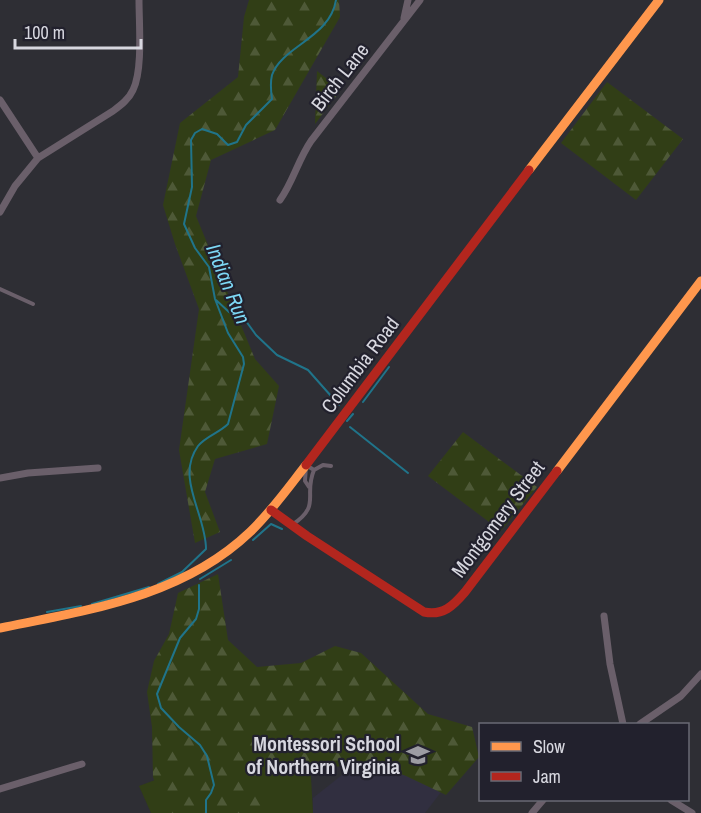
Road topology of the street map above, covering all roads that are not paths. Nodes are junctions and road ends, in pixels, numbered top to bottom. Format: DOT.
graph roads {
  1 [pos="139,0"];
  2 [pos="408,0"];
  3 [pos="420,0"];
  4 [pos="659,0"];
  5 [pos="402,23"];
  6 [pos="0,100"];
  7 [pos="38,158"];
  8 [pos="280,200"];
  9 [pos="0,212"];
  10 [pos="701,281"];
  11 [pos="0,289"];
  12 [pos="33,304"];
  13 [pos="331,466"];
  14 [pos="310,467"];
  15 [pos="98,468"];
  16 [pos="0,478"];
  17 [pos="310,487"];
  18 [pos="271,510"];
  19 [pos="292,526"];
  20 [pos="604,616"];
  21 [pos="0,628"];
  22 [pos="701,675"];
  23 [pos="623,723"];
  24 [pos="641,723"];
  25 [pos="82,764"];
  26 [pos="0,789"];
  27 [pos="542,801"];
  28 [pos="673,801"];
  29 [pos="532,813"];
  30 [pos="692,813"];
  1 -- 7 [label="street"];
  2 -- 5 [label="street"];
  3 -- 5 [label="street, Birch Lane"];
  4 -- 14 [label="street, Columbia Road"];
  5 -- 8 [label="street, Birch Lane"];
  6 -- 7 [label="street"];
  7 -- 9 [label="street"];
  10 -- 19 [label="street, Montgomery Street"];
  11 -- 12 [label="lane"];
  13 -- 14 [label="lane"];
  14 -- 17 [label="lane"];
  14 -- 17 [label="lane"];
  14 -- 18 [label="street, Columbia Road"];
  15 -- 16 [label="street"];
  17 -- 19 [label="lane"];
  18 -- 19 [label="street, Montgomery Street"];
  18 -- 21 [label="street, Columbia Road"];
  20 -- 23 [label="street"];
  22 -- 24 [label="street"];
  25 -- 26 [label="street"];
  27 -- 29 [label="street"];
  28 -- 30 [label="street"];
}
